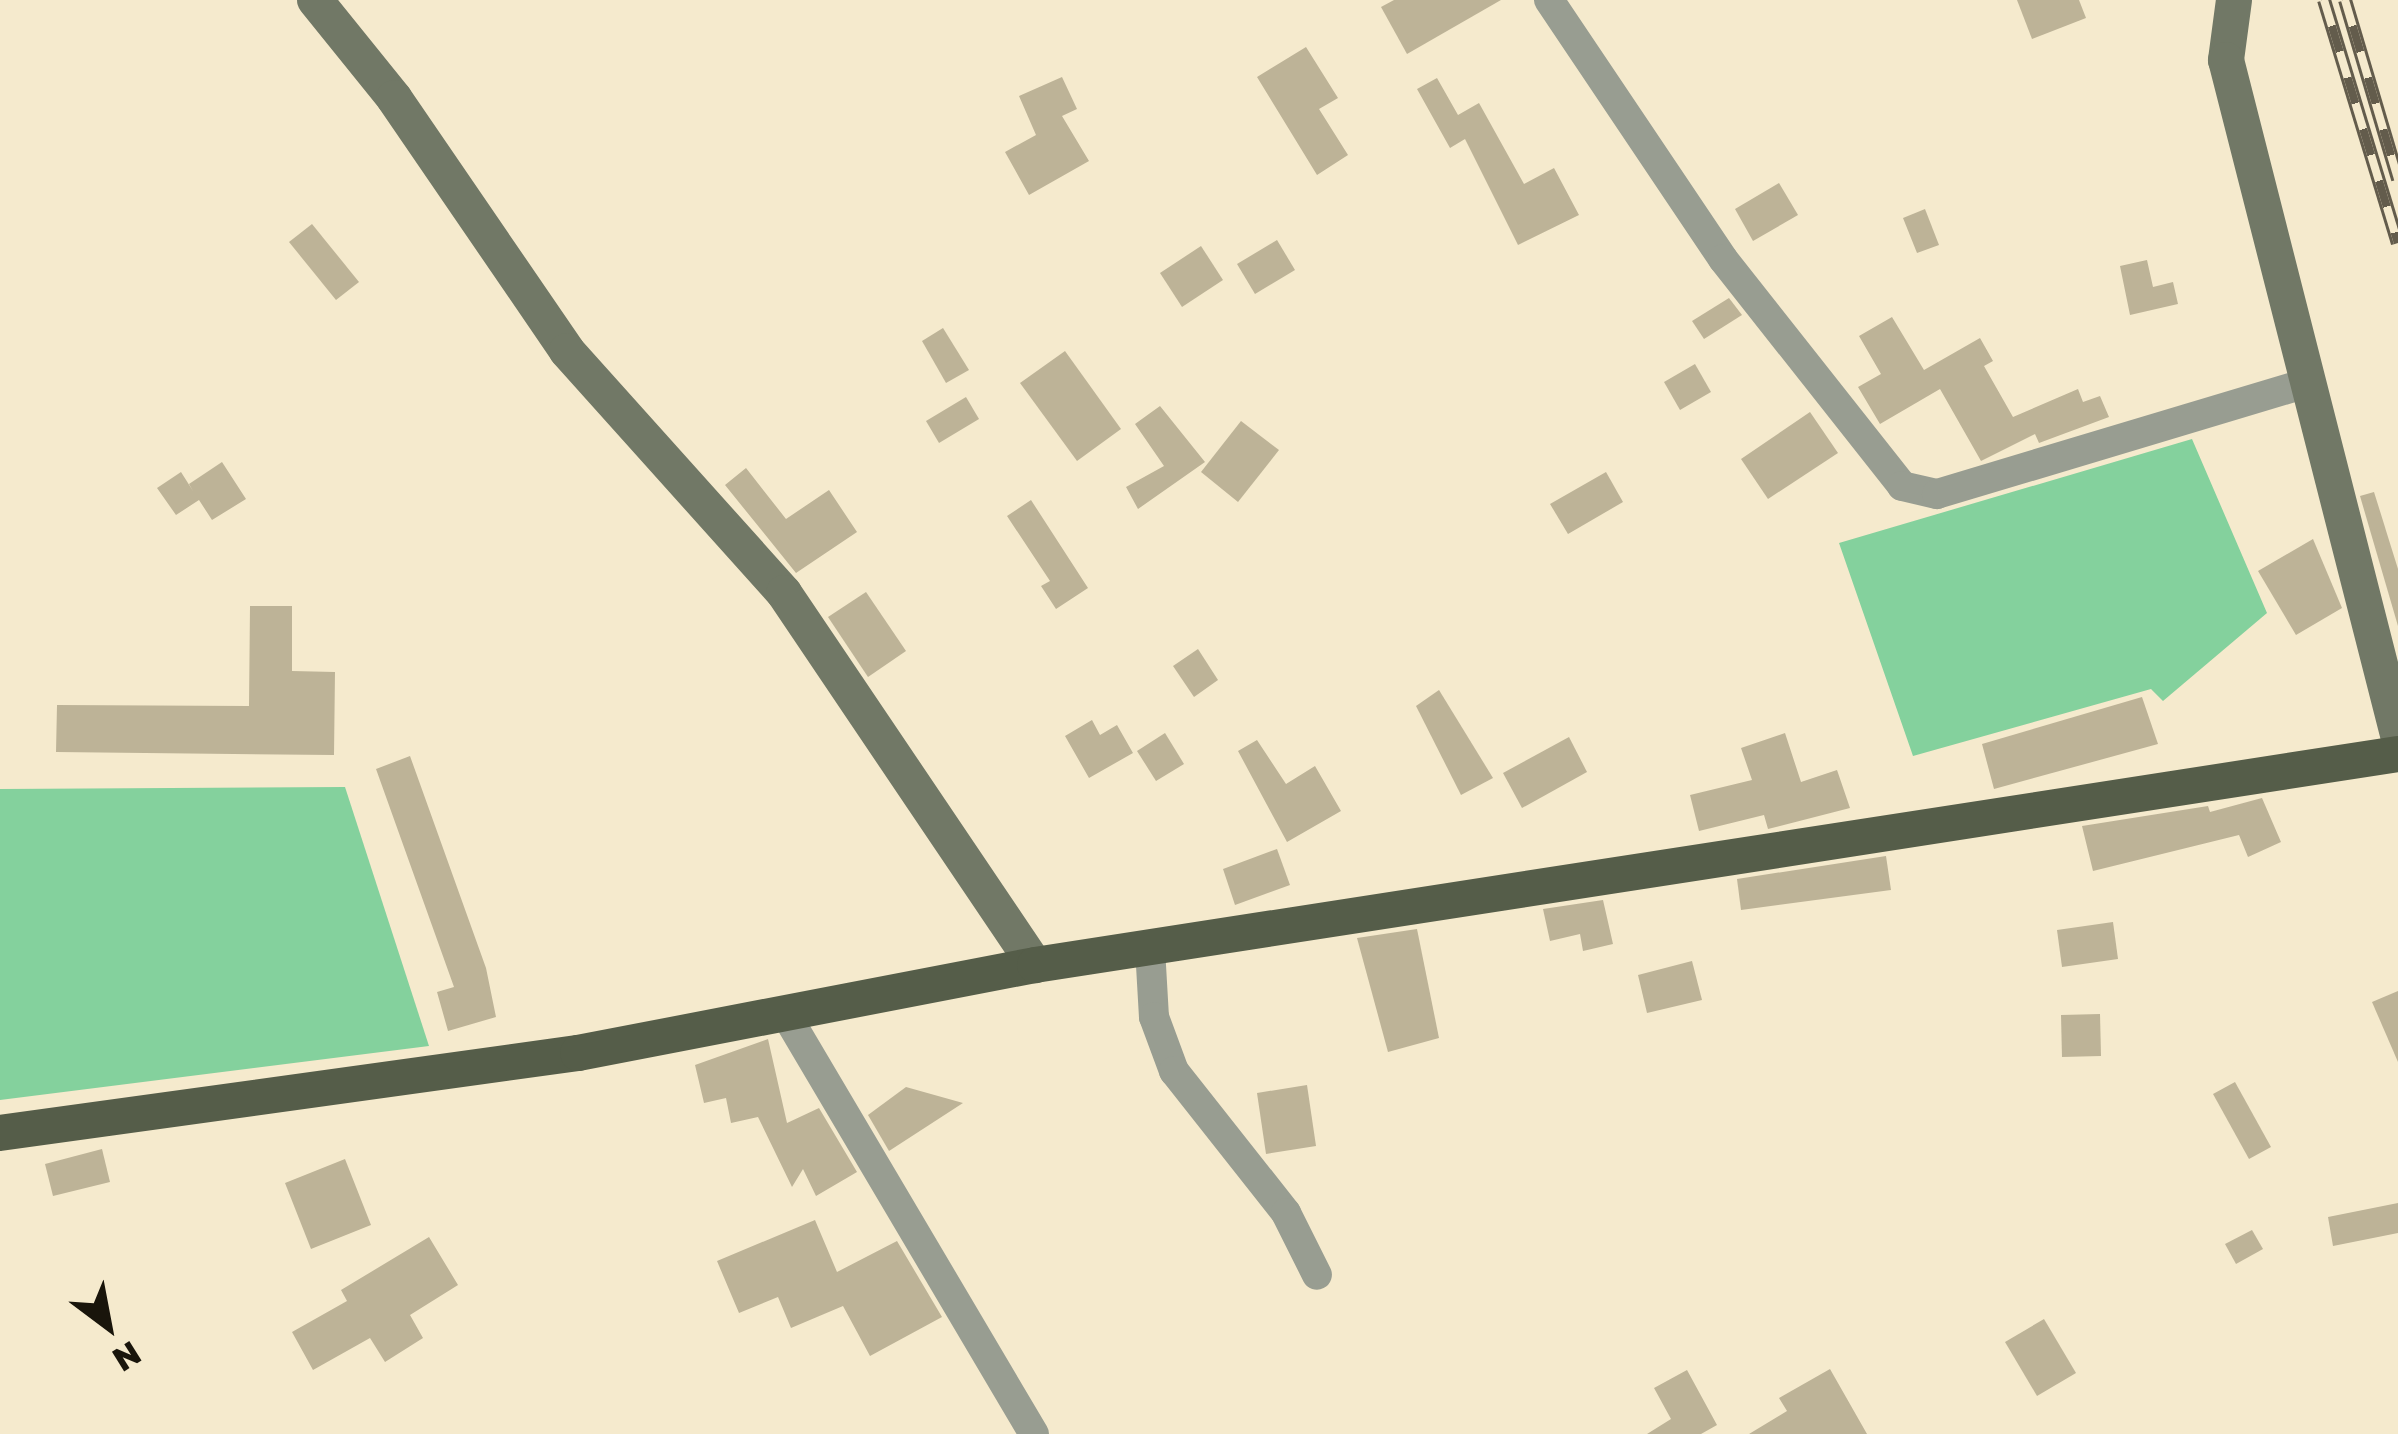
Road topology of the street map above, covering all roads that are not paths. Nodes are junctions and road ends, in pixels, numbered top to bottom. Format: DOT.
graph roads {
  1 [pos="315,0"];
  2 [pos="1549,0"];
  3 [pos="2234,0"];
  4 [pos="2303,384"];
  5 [pos="2398,735"];
  6 [pos="2398,754"];
  7 [pos="1150,948"];
  8 [pos="1035,965"];
  9 [pos="785,1013"];
  10 [pos="0,1133"];
  11 [pos="1317,1275"];
  12 [pos="1034,1434"];
  1 -- 8 [label="street"];
  2 -- 4 [label="street"];
  3 -- 4 [label="street"];
  4 -- 5 [label="street"];
  6 -- 7 [label="main road"];
  7 -- 8 [label="main road"];
  7 -- 11 [label="street"];
  8 -- 9 [label="main road"];
  9 -- 10 [label="main road"];
  9 -- 12 [label="street"];
}
